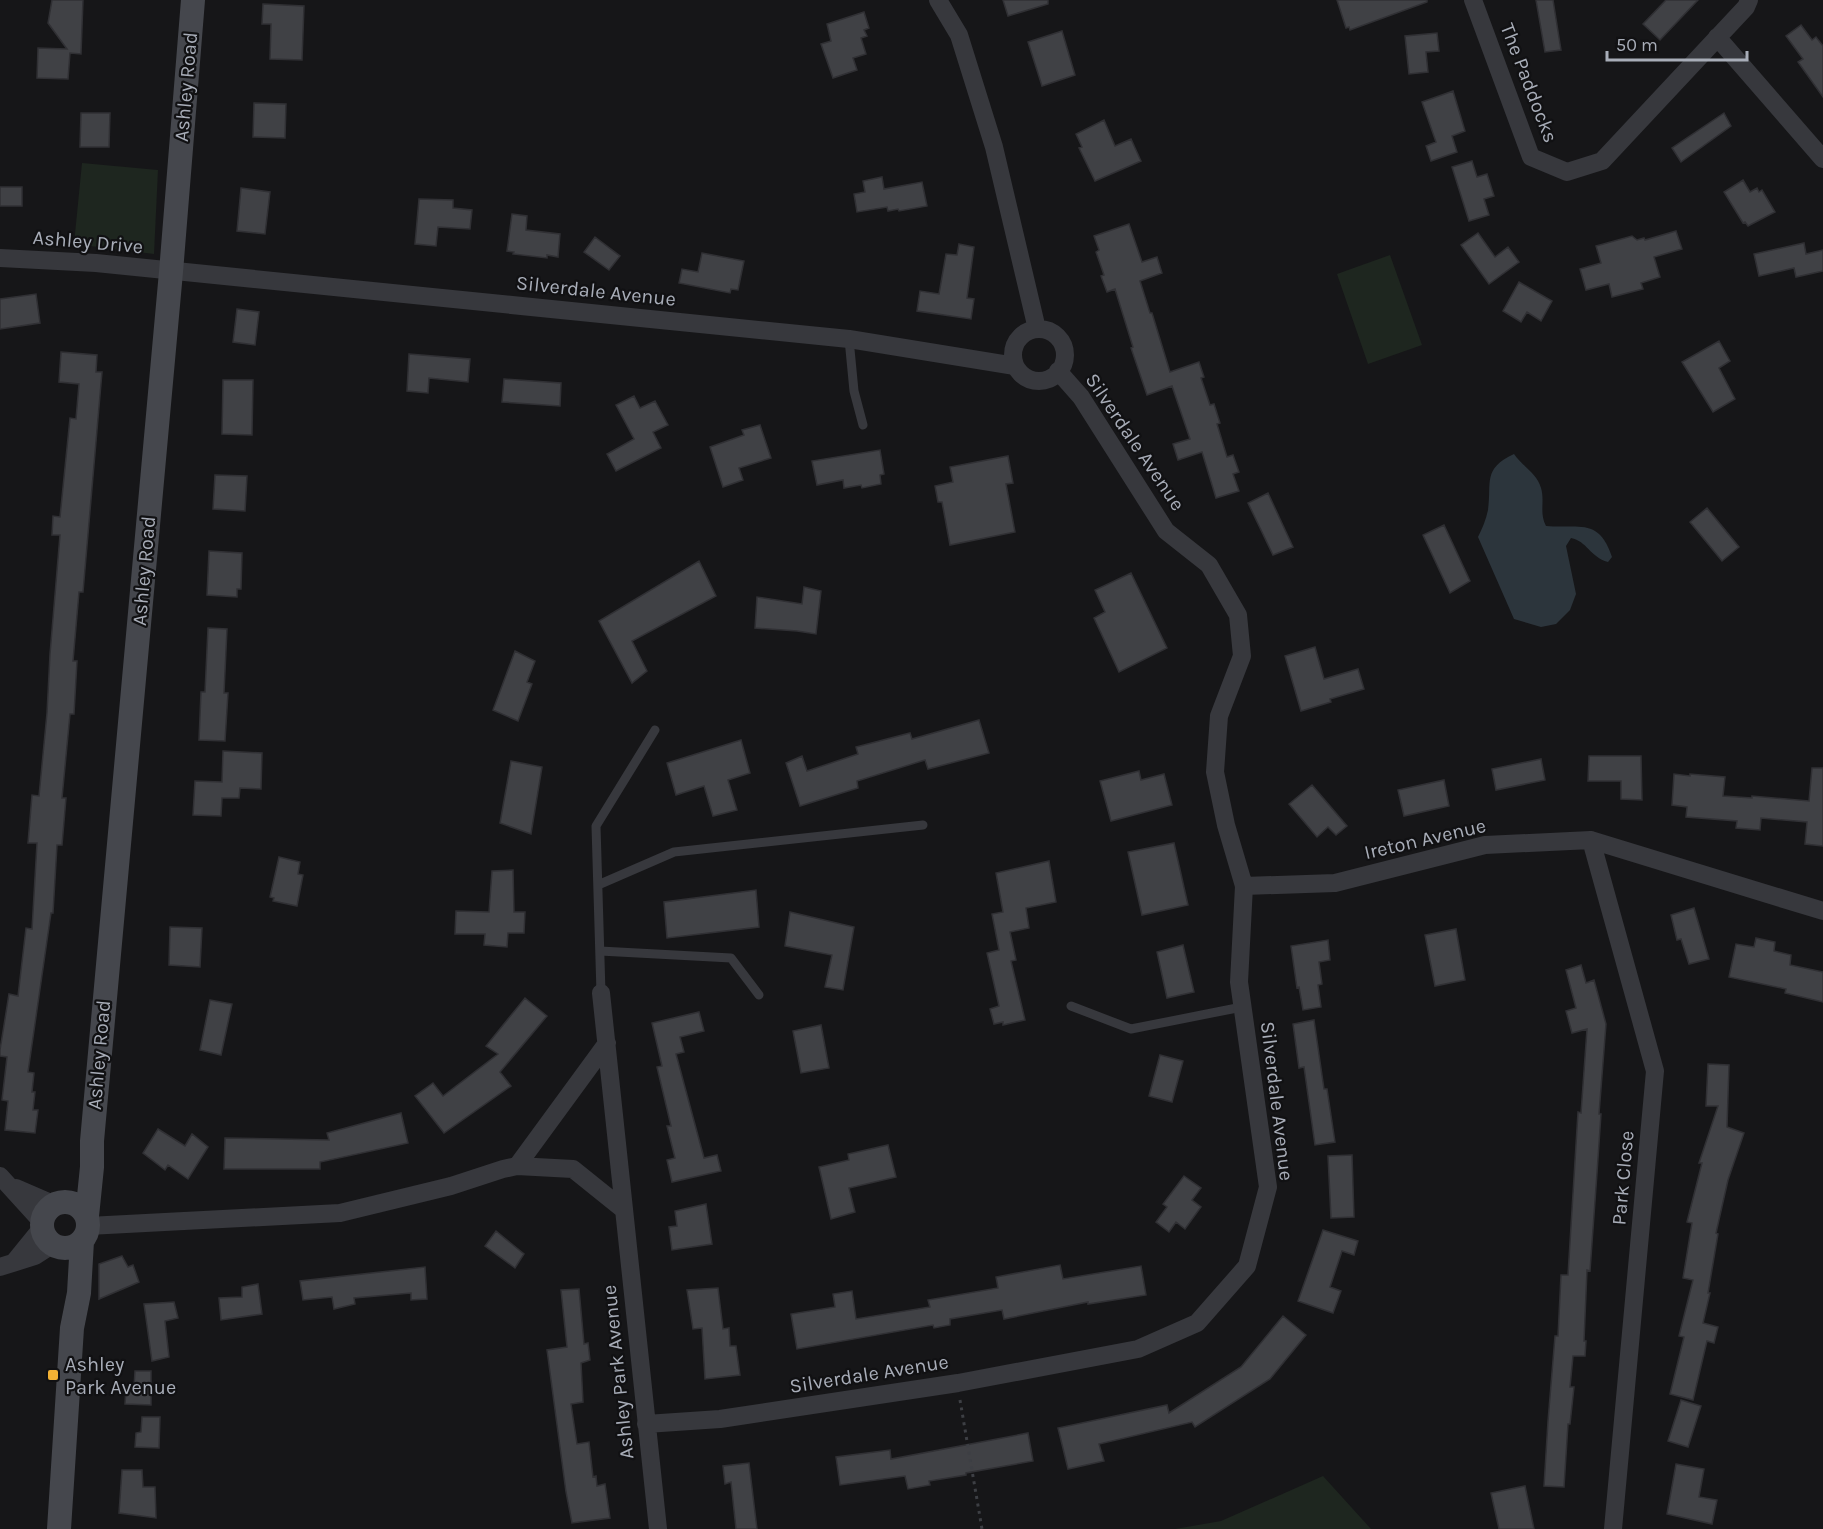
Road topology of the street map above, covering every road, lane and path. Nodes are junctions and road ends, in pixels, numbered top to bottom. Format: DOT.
graph roads {
  1 [pos="193,0"];
  2 [pos="938,0"];
  3 [pos="1473,0"];
  4 [pos="1749,0"];
  5 [pos="1717,37"];
  6 [pos="1823,159"];
  7 [pos="0,258"];
  8 [pos="171,272"];
  9 [pos="1037,329"];
  10 [pos="849,339"];
  11 [pos="1015,366"];
  12 [pos="1058,371"];
  13 [pos="863,425"];
  14 [pos="655,730"];
  15 [pos="923,825"];
  16 [pos="1591,840"];
  17 [pos="598,885"];
  18 [pos="1244,886"];
  19 [pos="1823,910"];
  20 [pos="600,951"];
  21 [pos="601,993"];
  22 [pos="759,995"];
  23 [pos="1071,1006"];
  24 [pos="1242,1007"];
  25 [pos="607,1043"];
  26 [pos="517,1166"];
  27 [pos="3,1180"];
  28 [pos="624,1210"];
  29 [pos="64,1226"];
  30 [pos="8,1264"];
  31 [pos="958,1383"];
  32 [pos="646,1424"];
  33 [pos="59,1529"];
  34 [pos="658,1529"];
  35 [pos="982,1529"];
  36 [pos="1613,1529"];
  1 -- 8 [label="main road, Ashley Road"];
  2 -- 9 [label="street"];
  3 -- 5 [label="street, The Paddocks"];
  4 -- 5 [label="street, The Paddocks"];
  5 -- 6 [label="street"];
  7 -- 8 [label="street, Ashley Drive"];
  8 -- 10 [label="street, Silverdale Avenue"];
  8 -- 29 [label="main road, Ashley Road"];
  9 -- 11 [label="street"];
  9 -- 12 [label="street"];
  10 -- 11 [label="street, Silverdale Avenue"];
  10 -- 13 [label="lane"];
  11 -- 12 [label="street"];
  12 -- 18 [label="street, Silverdale Avenue"];
  14 -- 17 [label="lane"];
  15 -- 17 [label="lane"];
  16 -- 18 [label="street, Ireton Avenue"];
  16 -- 19 [label="street, Ireton Avenue"];
  16 -- 36 [label="street, Park Close"];
  17 -- 20 [label="lane"];
  18 -- 24 [label="street, Silverdale Avenue"];
  20 -- 21 [label="lane"];
  20 -- 22 [label="lane"];
  21 -- 25 [label="street, Ashley Park Avenue"];
  23 -- 24 [label="lane"];
  24 -- 31 [label="street, Silverdale Avenue"];
  25 -- 26 [label="street"];
  25 -- 28 [label="street, Ashley Park Avenue"];
  26 -- 28 [label="street"];
  26 -- 29 [label="street"];
  27 -- 29 [label="street"];
  28 -- 32 [label="street, Ashley Park Avenue"];
  29 -- 30 [label="street"];
  29 -- 33 [label="main road"];
  31 -- 32 [label="street, Silverdale Avenue"];
  31 -- 35 [label="path"];
  32 -- 34 [label="street, Ashley Park Avenue"];
}
